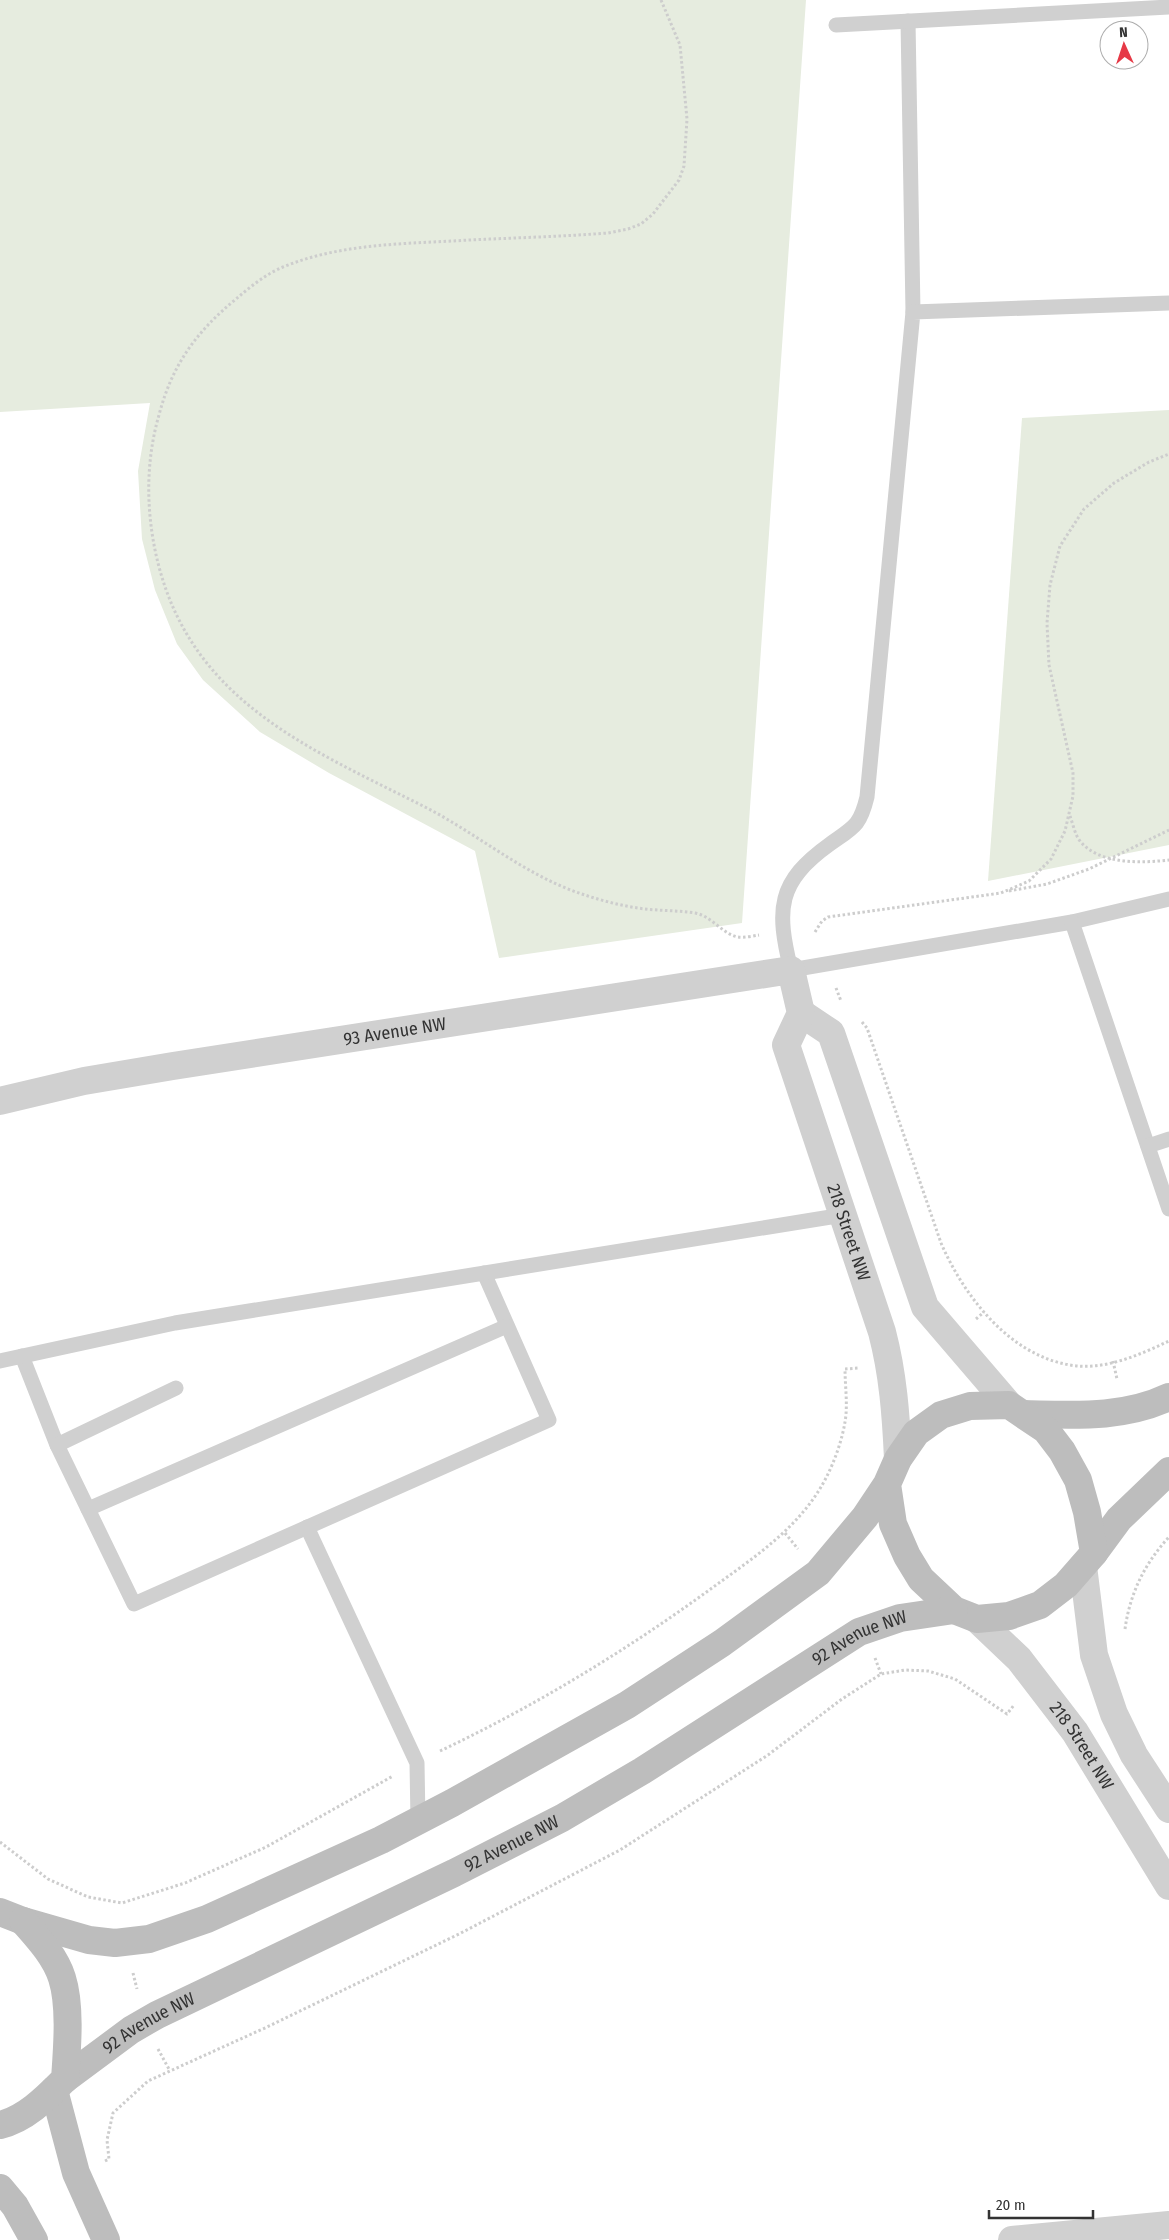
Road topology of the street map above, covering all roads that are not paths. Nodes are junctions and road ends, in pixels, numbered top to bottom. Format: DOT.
graph roads {
  1 [pos="1169,7"];
  2 [pos="908,21"];
  3 [pos="836,25"];
  4 [pos="1169,303"];
  5 [pos="913,312"];
  6 [pos="1169,900"];
  7 [pos="1072,922"];
  8 [pos="791,970"];
  9 [pos="801,1013"];
  10 [pos="0,1101"];
  11 [pos="1169,1139"];
  12 [pos="1148,1146"];
  13 [pos="1169,1209"];
  14 [pos="843,1215"];
  15 [pos="484,1273"];
  16 [pos="507,1326"];
  17 [pos="22,1356"];
  18 [pos="0,1361"];
  19 [pos="176,1388"];
  20 [pos="1169,1397"];
  21 [pos="1017,1409"];
  22 [pos="57,1445"];
  23 [pos="898,1459"];
  24 [pos="1169,1471"];
  25 [pos="886,1484"];
  26 [pos="88,1509"];
  27 [pos="307,1526"];
  28 [pos="1089,1559"];
  29 [pos="966,1614"];
  30 [pos="1169,1809"];
  31 [pos="418,1821"];
  32 [pos="1169,1886"];
  33 [pos="7,1913"];
  34 [pos="60,2084"];
  35 [pos="0,2125"];
  36 [pos="0,2188"];
  37 [pos="1169,2225"];
  38 [pos="34,2240"];
  39 [pos="106,2240"];
  40 [pos="1012,2240"];
  1 -- 2 [label="lane"];
  2 -- 3 [label="lane"];
  2 -- 5 [label="lane"];
  4 -- 5 [label="lane"];
  5 -- 8 [label="lane"];
  6 -- 7 [label="lane"];
  7 -- 8 [label="lane"];
  7 -- 12 [label="lane"];
  8 -- 9 [label="street"];
  8 -- 10 [label="street, 93 Avenue NW"];
  9 -- 14 [label="street, 218 Street NW"];
  9 -- 21 [label="street"];
  11 -- 12 [label="lane"];
  12 -- 13 [label="lane"];
  14 -- 15 [label="lane"];
  14 -- 23 [label="street, 218 Street NW"];
  15 -- 16 [label="lane"];
  15 -- 17 [label="lane"];
  16 -- 26 [label="lane"];
  16 -- 27 [label="lane"];
  17 -- 18 [label="lane"];
  17 -- 22 [label="lane"];
  19 -- 22 [label="lane"];
  20 -- 21 [label="main road"];
  21 -- 23 [label="main road"];
  21 -- 28 [label="main road"];
  22 -- 26 [label="lane"];
  23 -- 25 [label="main road"];
  24 -- 28 [label="main road, 92 Avenue NW"];
  25 -- 29 [label="main road"];
  25 -- 31 [label="main road"];
  26 -- 27 [label="lane"];
  27 -- 31 [label="lane"];
  28 -- 29 [label="main road, 92 Avenue NW"];
  28 -- 30 [label="street"];
  29 -- 32 [label="street, 218 Street NW"];
  29 -- 34 [label="main road, 92 Avenue NW"];
  31 -- 33 [label="main road"];
  33 -- 34 [label="main road"];
  34 -- 35 [label="main road, 92 Avenue NW"];
  34 -- 39 [label="main road"];
  36 -- 38 [label="main road"];
  37 -- 40 [label="street"];
}
